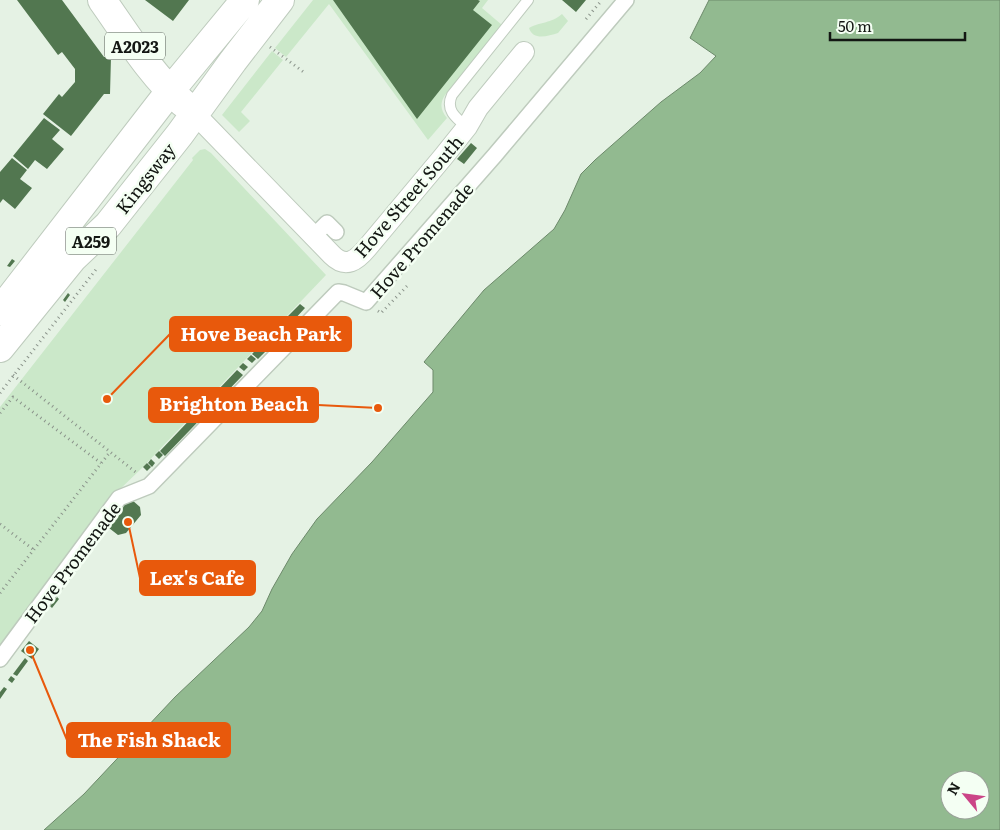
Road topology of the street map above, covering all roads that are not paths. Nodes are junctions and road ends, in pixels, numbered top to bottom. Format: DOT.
graph roads {
  1 [pos="102,0"];
  2 [pos="244,0"];
  3 [pos="280,0"];
  4 [pos="528,0"];
  5 [pos="626,0"];
  6 [pos="524,52"];
  7 [pos="170,91"];
  8 [pos="195,114"];
  9 [pos="467,127"];
  10 [pos="336,232"];
  11 [pos="314,236"];
  12 [pos="0,311"];
  13 [pos="0,348"];
  14 [pos="0,659"];
  1 -- 7 [label="main road, A2023"];
  2 -- 7 [label="main road, Kingsway / A259"];
  3 -- 8 [label="main road, Kingsway / A259"];
  4 -- 9 [label="lane"];
  5 -- 14 [label="street, Hove Promenade"];
  6 -- 9 [label="street, Hove Street South"];
  7 -- 8 [label="main road, A2023"];
  7 -- 12 [label="main road, Kingsway / A259"];
  8 -- 11 [label="street, Hove Street South"];
  8 -- 13 [label="main road, Kingsway / A259"];
  9 -- 11 [label="street, Hove Street South"];
  10 -- 11 [label="street"];
}
